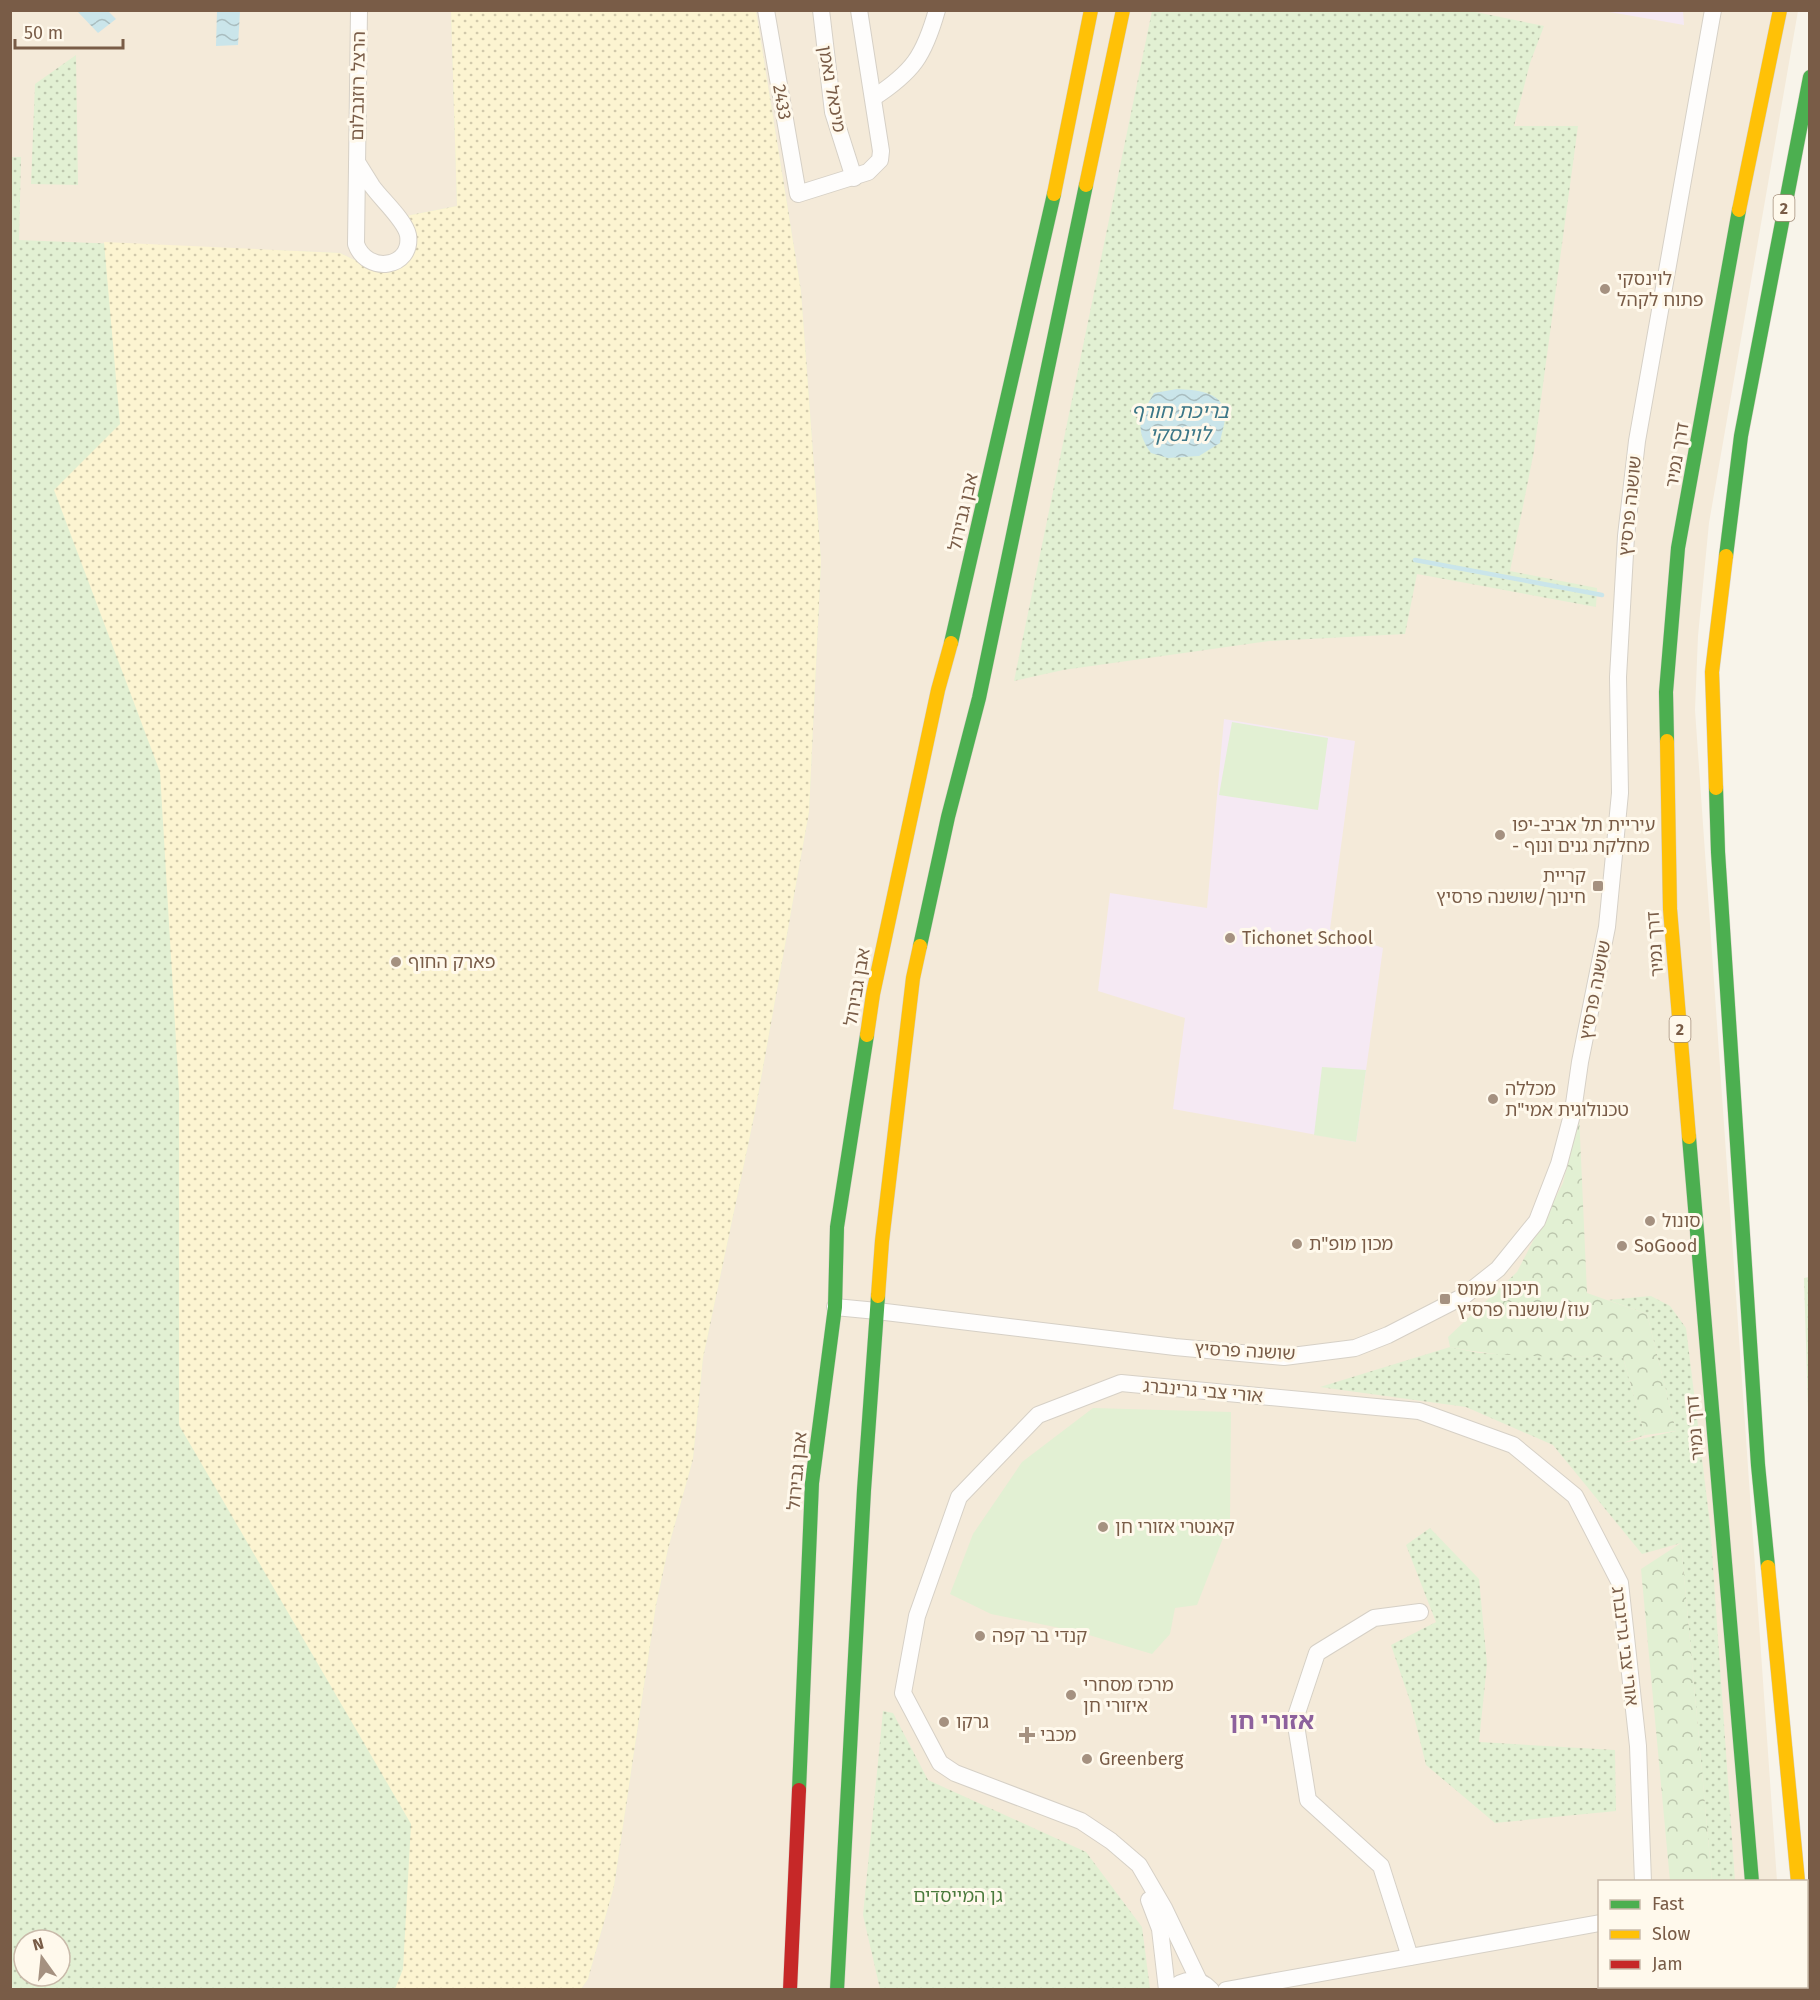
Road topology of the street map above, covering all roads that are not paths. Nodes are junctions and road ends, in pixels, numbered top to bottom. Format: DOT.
graph roads {
  1 [pos="359,10"];
  2 [pos="766,10"];
  3 [pos="820,10"];
  4 [pos="860,10"];
  5 [pos="937,10"];
  6 [pos="1090,10"];
  7 [pos="1123,10"];
  8 [pos="1705,10"];
  9 [pos="1713,10"];
  10 [pos="1780,10"];
  11 [pos="1709,35"];
  12 [pos="1809,77"];
  13 [pos="873,98"];
  14 [pos="357,162"];
  15 [pos="855,177"];
  16 [pos="835,1307"];
  17 [pos="877,1311"];
  18 [pos="1420,1612"];
  19 [pos="1139,1865"];
  20 [pos="1642,1880"];
  21 [pos="1752,1880"];
  22 [pos="1798,1880"];
  23 [pos="1598,1923"];
  24 [pos="1410,1957"];
  25 [pos="1205,1985"];
  26 [pos="790,1989"];
  27 [pos="837,1989"];
  28 [pos="1169,1989"];
  29 [pos="1226,1989"];
  1 -- 14 [label="street, הרצל רוזנבלום"];
  2 -- 15 [label="street, 2433"];
  3 -- 15 [label="street, מיכאל נאמן"];
  4 -- 13 [label="street"];
  5 -- 13 [label="street"];
  6 -- 16 [label="main road, אבן גבירול"];
  7 -- 17 [label="main road"];
  8 -- 11 [label="street"];
  9 -- 11 [label="street, שושנה פרסיץ"];
  10 -- 21 [label="main road, דרך נמיר / 2"];
  11 -- 17 [label="street, שושנה פרסיץ"];
  12 -- 22 [label="main road, 2"];
  13 -- 15 [label="street"];
  14 -- 14 [label="street, הרצל רוזנבלום"];
  16 -- 17 [label="street, שושנה פרסיץ"];
  16 -- 26 [label="main road, אבן גבירול"];
  17 -- 27 [label="main road"];
  18 -- 24 [label="street"];
  19 -- 20 [label="street, אורי צבי גרינברג"];
  19 -- 25 [label="street, אורי צבי גרינברג"];
  19 -- 28 [label="street"];
  23 -- 24 [label="street"];
  24 -- 29 [label="street"];
  25 -- 28 [label="street"];
}
